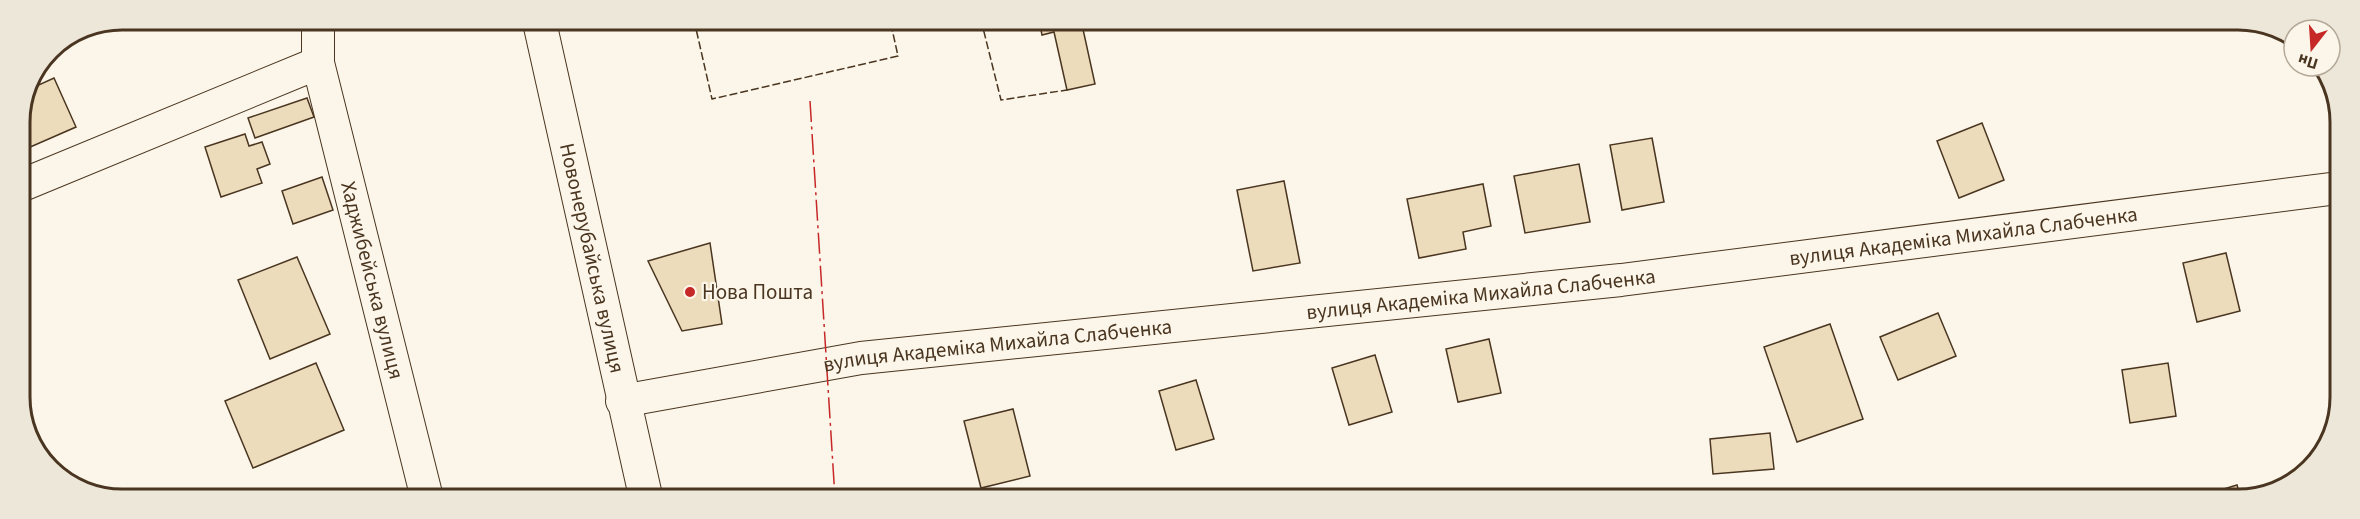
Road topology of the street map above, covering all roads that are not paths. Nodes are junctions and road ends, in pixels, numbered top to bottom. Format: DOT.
graph roads {
  1 [pos="318,30"];
  2 [pos="541,30"];
  3 [pos="318,63"];
  4 [pos="30,182"];
  5 [pos="2330,189"];
  6 [pos="622,400"];
  7 [pos="425,489"];
  8 [pos="644,489"];
  1 -- 3 [label="street, Хаджибейська вулиця"];
  2 -- 6 [label="street, Новонерубайська вулиця"];
  3 -- 4 [label="street"];
  3 -- 7 [label="street, Хаджибейська вулиця"];
  5 -- 6 [label="street, вулиця Академіка Михайла Слабченка"];
  6 -- 8 [label="street, Новонерубайська вулиця"];
}
